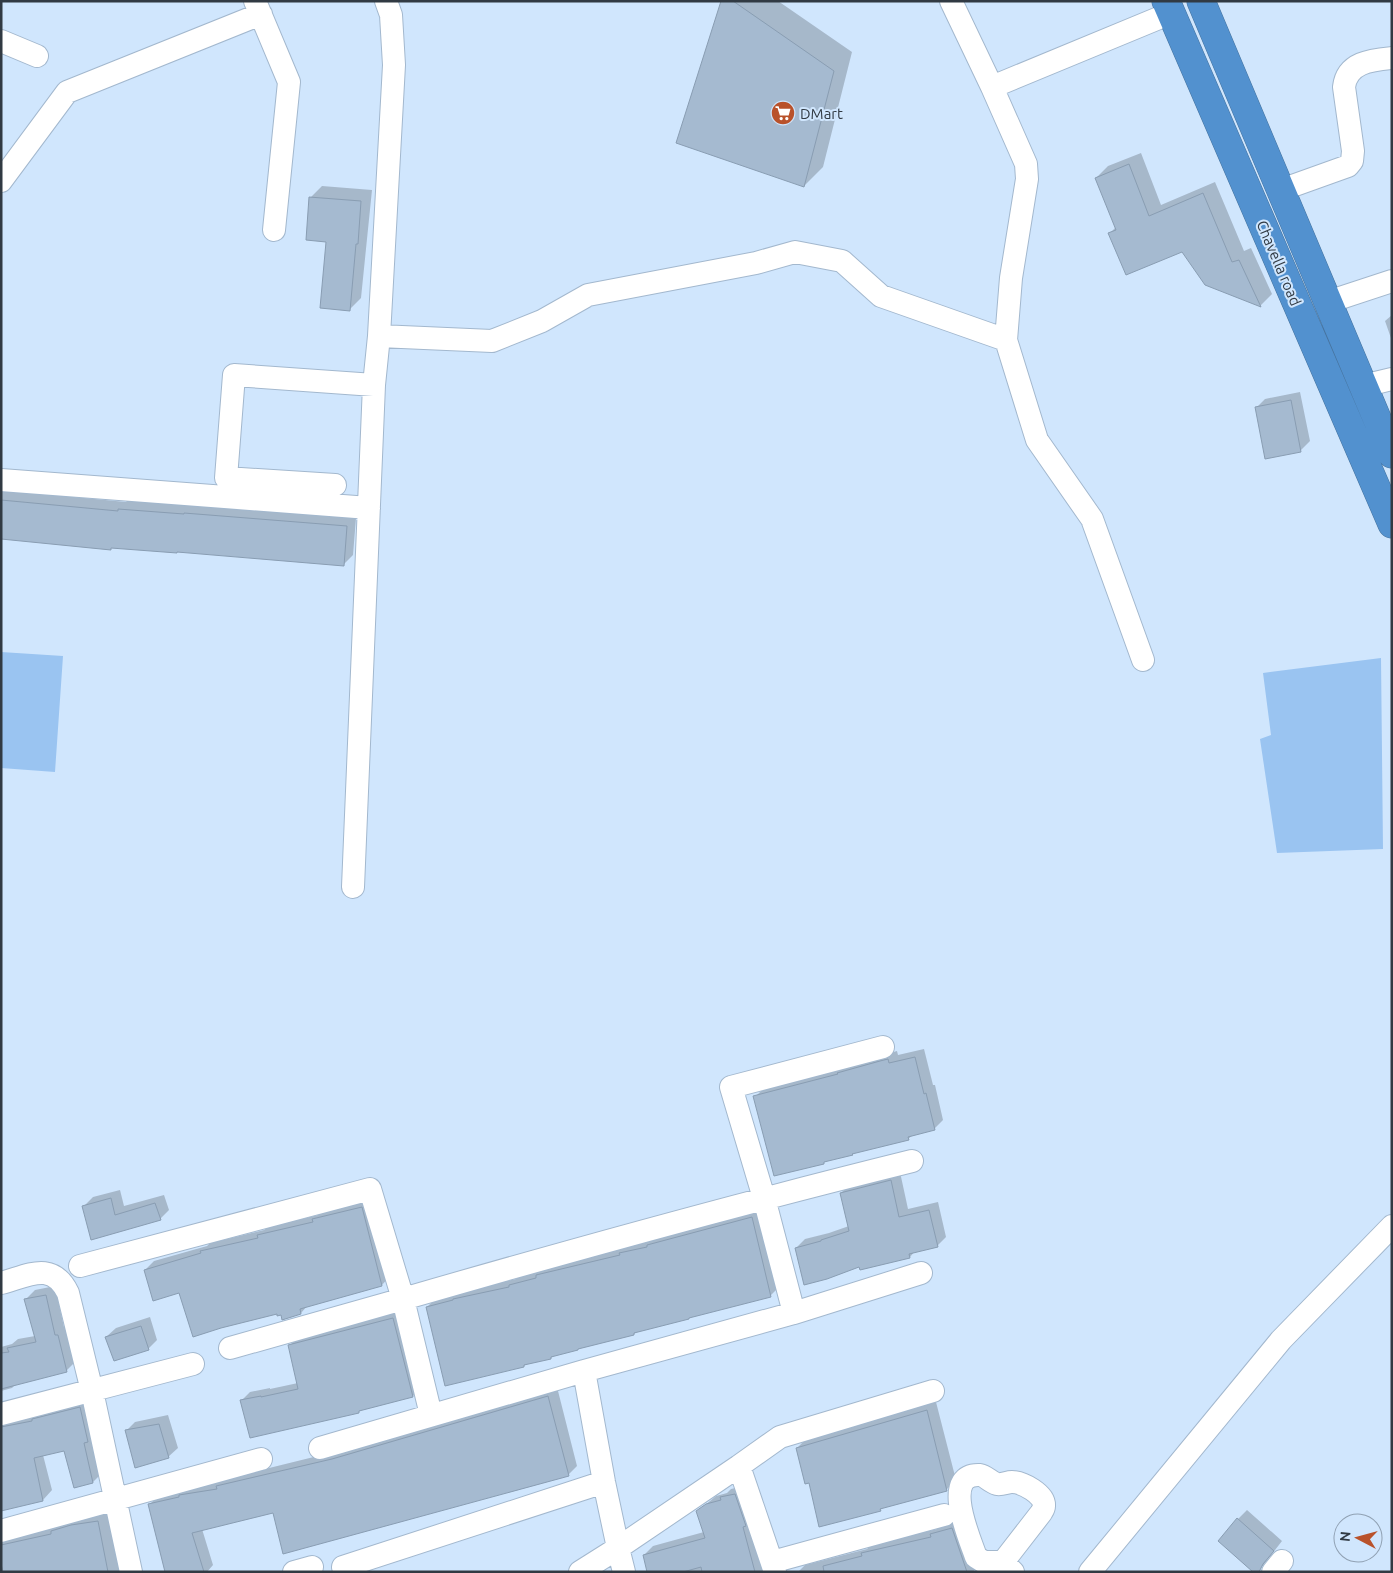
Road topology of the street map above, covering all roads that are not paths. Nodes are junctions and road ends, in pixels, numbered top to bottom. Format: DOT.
graph roads {
  1 [pos="386,1"];
  2 [pos="951,1"];
  3 [pos="1201,1"];
  4 [pos="1169,7"];
  5 [pos="258,8"];
  6 [pos="1,40"];
  7 [pos="37,56"];
  8 [pos="1392,58"];
  9 [pos="992,87"];
  10 [pos="1,181"];
  11 [pos="1281,190"];
  12 [pos="274,230"];
  13 [pos="1392,281"];
  14 [pos="1328,302"];
  15 [pos="379,336"];
  16 [pos="1006,340"];
  17 [pos="1392,379"];
  18 [pos="374,385"];
  19 [pos="1364,386"];
  20 [pos="1392,454"];
  21 [pos="1,480"];
  22 [pos="335,485"];
  23 [pos="369,508"];
  24 [pos="1392,524"];
  25 [pos="1143,660"];
  26 [pos="352,887"];
  27 [pos="883,1047"];
  28 [pos="912,1160"];
  29 [pos="764,1198"];
  30 [pos="1392,1226"];
  31 [pos="80,1266"];
  32 [pos="921,1273"];
  33 [pos="1,1283"];
  34 [pos="403,1299"];
  35 [pos="794,1313"];
  36 [pos="230,1348"];
  37 [pos="193,1364"];
  38 [pos="584,1371"];
  39 [pos="92,1391"];
  40 [pos="933,1391"];
  41 [pos="1,1414"];
  42 [pos="431,1415"];
  43 [pos="320,1448"];
  44 [pos="261,1460"];
  45 [pos="739,1466"];
  46 [pos="604,1482"];
  47 [pos="115,1500"];
  48 [pos="944,1514"];
  49 [pos="1,1530"];
  50 [pos="618,1548"];
  51 [pos="342,1567"];
  52 [pos="774,1567"];
  53 [pos="131,1572"];
  54 [pos="580,1572"];
  55 [pos="624,1572"];
  56 [pos="1090,1572"];
  1 -- 15 [label="street"];
  2 -- 9 [label="street"];
  3 -- 11 [label="highway, Chavella road"];
  4 -- 9 [label="street"];
  4 -- 24 [label="highway, Chavella road"];
  5 -- 10 [label="street"];
  5 -- 12 [label="street"];
  6 -- 7 [label="street"];
  8 -- 11 [label="street"];
  9 -- 16 [label="street"];
  11 -- 14 [label="highway, Chavella road"];
  13 -- 14 [label="street"];
  14 -- 19 [label="highway, Chavella road"];
  15 -- 16 [label="street"];
  15 -- 18 [label="street"];
  16 -- 25 [label="street"];
  17 -- 19 [label="street"];
  18 -- 22 [label="street"];
  18 -- 23 [label="street"];
  19 -- 20 [label="highway, Chavella road"];
  21 -- 23 [label="street"];
  23 -- 26 [label="street"];
  27 -- 29 [label="street"];
  28 -- 29 [label="street"];
  29 -- 34 [label="street"];
  29 -- 35 [label="street"];
  30 -- 56 [label="street"];
  31 -- 34 [label="street"];
  32 -- 35 [label="street"];
  33 -- 39 [label="street"];
  34 -- 36 [label="street"];
  34 -- 42 [label="street"];
  35 -- 38 [label="street"];
  37 -- 39 [label="street"];
  38 -- 42 [label="street"];
  38 -- 46 [label="street"];
  39 -- 41 [label="street"];
  39 -- 47 [label="street"];
  40 -- 45 [label="street"];
  42 -- 43 [label="street"];
  44 -- 47 [label="street"];
  45 -- 50 [label="street"];
  45 -- 52 [label="street"];
  46 -- 50 [label="street"];
  46 -- 51 [label="street"];
  47 -- 49 [label="street"];
  47 -- 53 [label="street"];
  48 -- 52 [label="street"];
  50 -- 54 [label="street"];
  50 -- 55 [label="street"];
}
